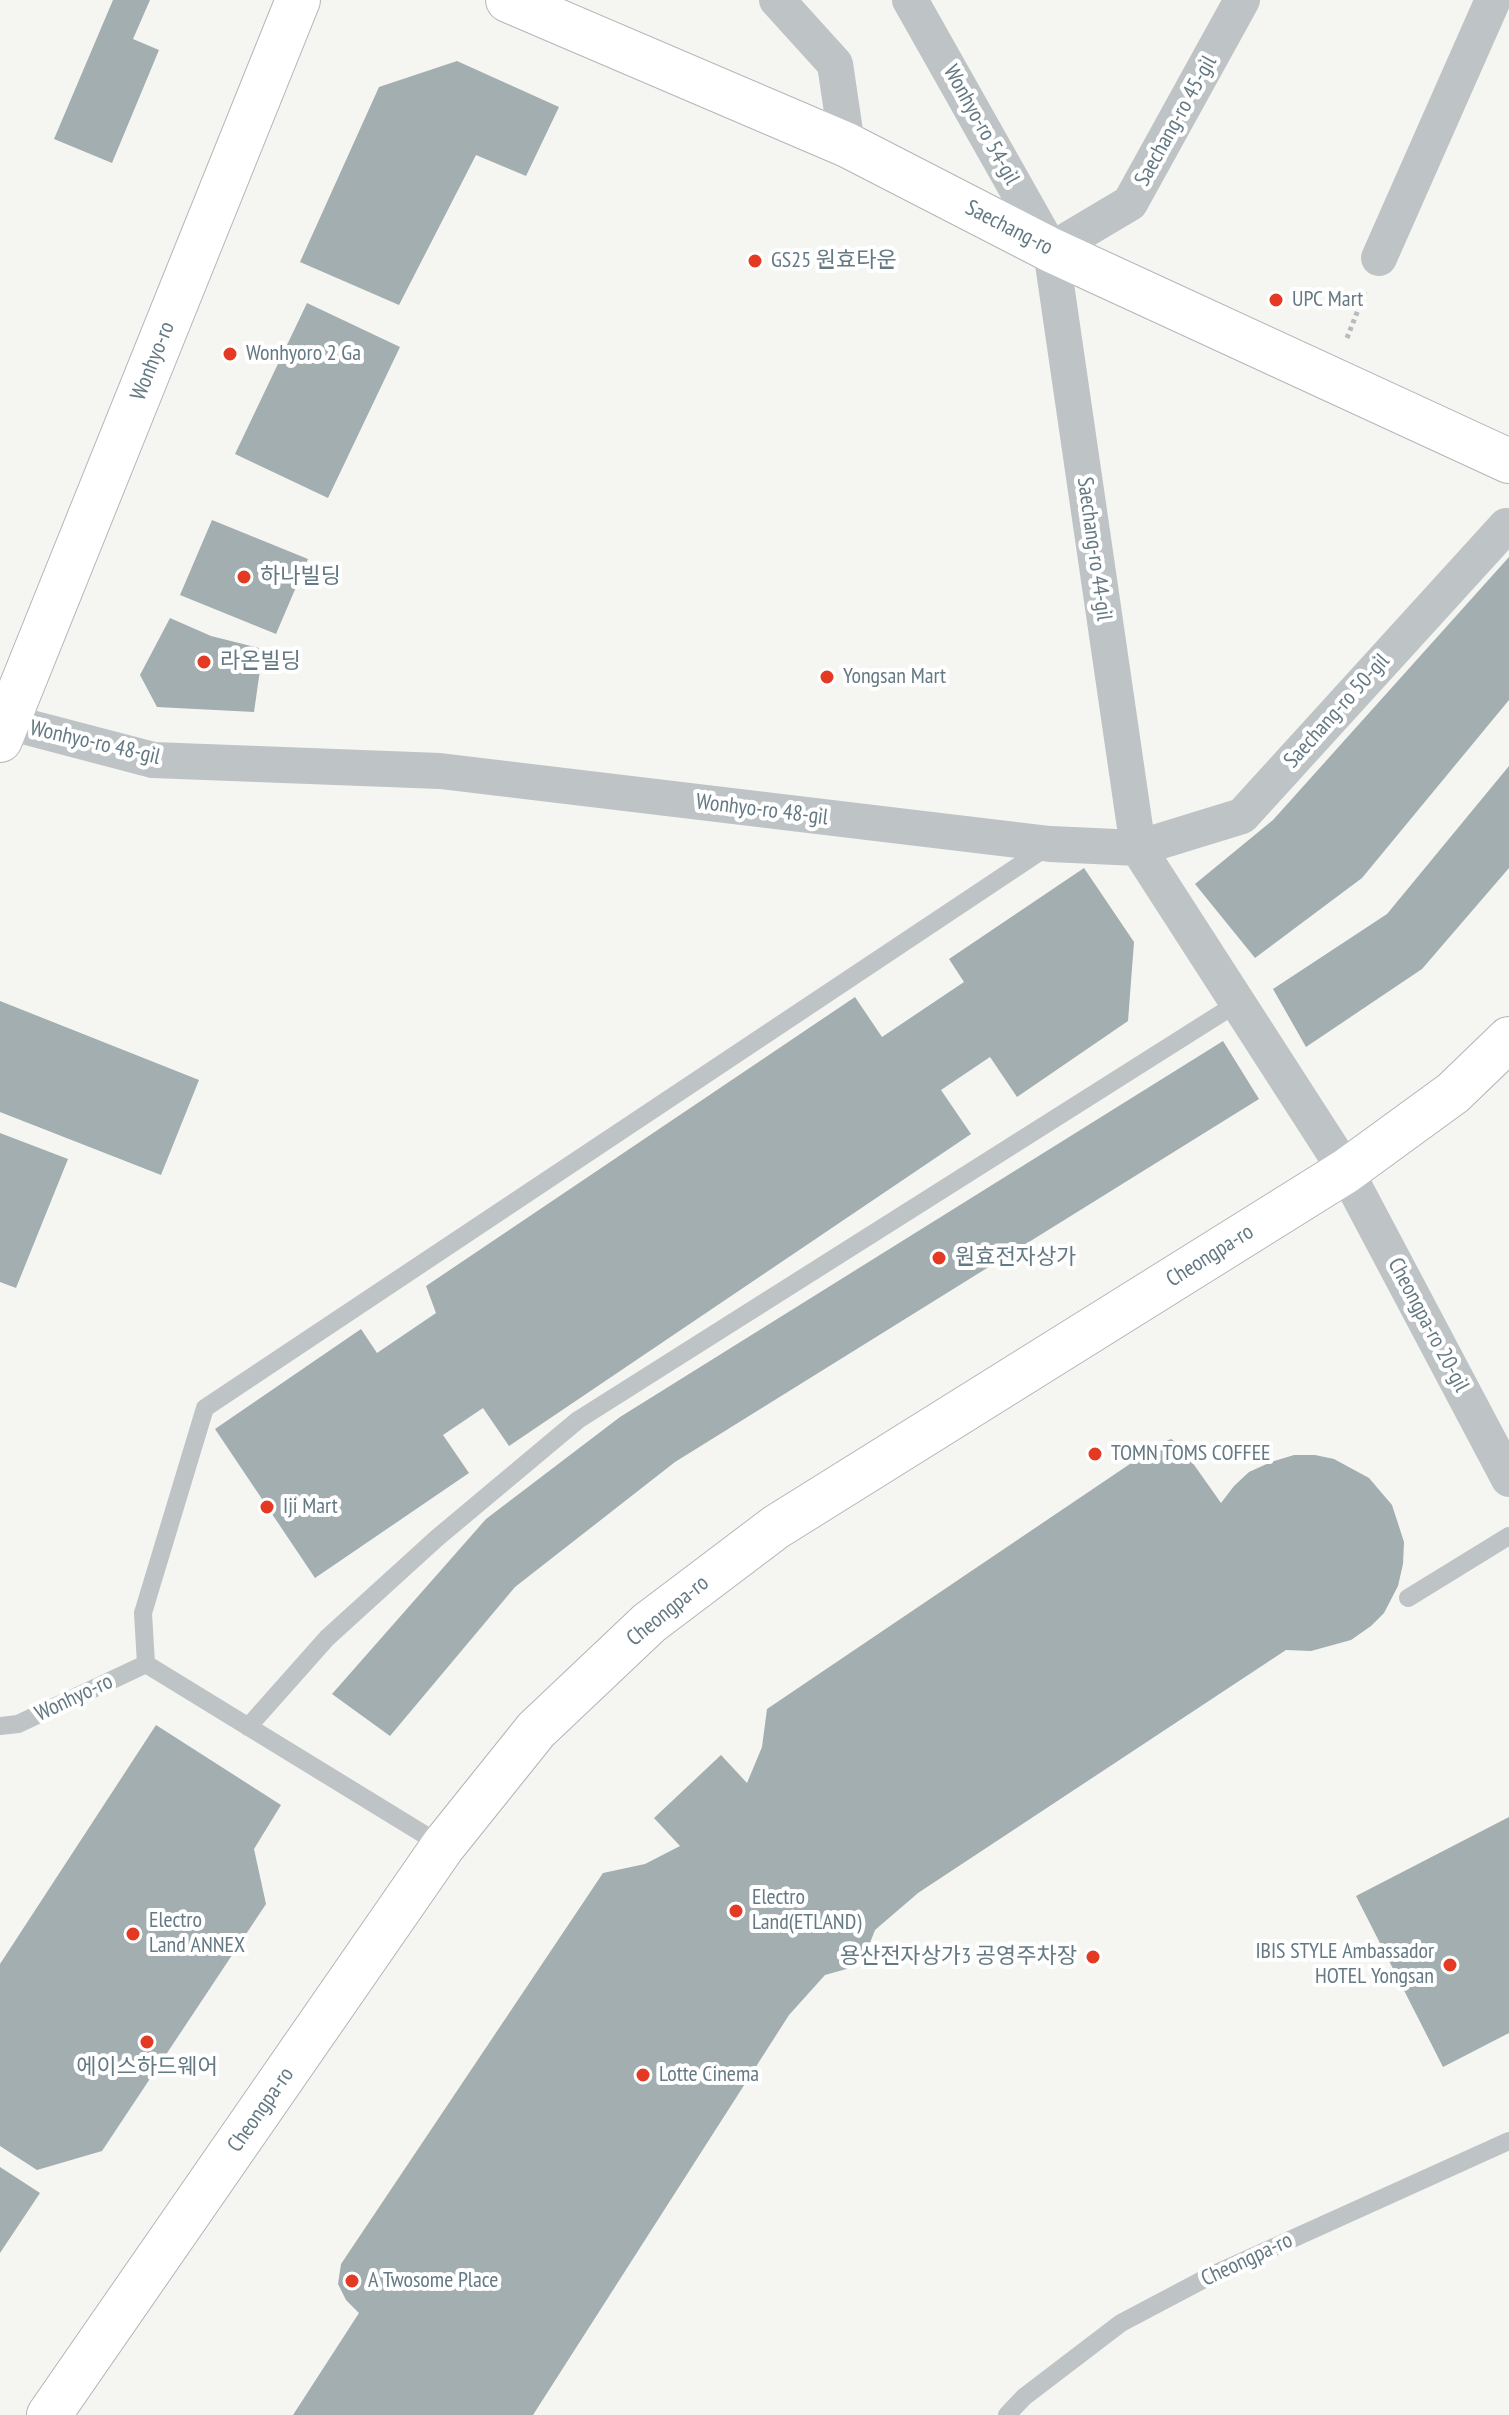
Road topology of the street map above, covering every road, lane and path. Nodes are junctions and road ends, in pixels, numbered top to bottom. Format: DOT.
graph roads {
  1 [pos="298,0"];
  2 [pos="508,0"];
  3 [pos="777,0"];
  4 [pos="910,0"];
  5 [pos="1242,0"];
  6 [pos="1493,0"];
  7 [pos="847,145"];
  8 [pos="1051,250"];
  9 [pos="1379,258"];
  10 [pos="1330,379"];
  11 [pos="1509,461"];
  12 [pos="1506,526"];
  13 [pos="2,727"];
  14 [pos="1050,844"];
  15 [pos="1138,848"];
  16 [pos="1236,1004"];
  17 [pos="1509,1039"];
  18 [pos="1346,1171"];
  19 [pos="1509,1479"];
  20 [pos="1509,1536"];
  21 [pos="1408,1598"];
  22 [pos="146,1664"];
  23 [pos="0,1726"];
  24 [pos="248,1727"];
  25 [pos="443,1846"];
  26 [pos="1509,2141"];
  27 [pos="49,2415"];
  28 [pos="1007,2415"];
  1 -- 13 [label="main road, Wonhyo-ro"];
  2 -- 7 [label="main road, Saechang-ro"];
  3 -- 7 [label="street"];
  4 -- 8 [label="street, Wonhyo-ro 54-gil"];
  5 -- 8 [label="street, Saechang-ro 45-gil"];
  6 -- 9 [label="street"];
  7 -- 8 [label="main road, Saechang-ro"];
  8 -- 10 [label="main road, Saechang-ro"];
  8 -- 15 [label="street, Saechang-ro 44-gil"];
  9 -- 10 [label="path"];
  10 -- 11 [label="main road, Saechang-ro"];
  12 -- 15 [label="street, Saechang-ro 50-gil"];
  13 -- 14 [label="street, Wonhyo-ro 48-gil"];
  14 -- 15 [label="street, Wonhyo-ro 48-gil"];
  14 -- 22 [label="lane"];
  15 -- 16 [label="street"];
  16 -- 18 [label="street"];
  16 -- 24 [label="lane"];
  17 -- 18 [label="main road, Cheongpa-ro"];
  18 -- 19 [label="street, Cheongpa-ro 20-gil"];
  18 -- 25 [label="main road, Cheongpa-ro"];
  20 -- 21 [label="lane"];
  22 -- 23 [label="lane, Wonhyo-ro"];
  22 -- 24 [label="lane"];
  24 -- 25 [label="lane"];
  25 -- 27 [label="main road, Cheongpa-ro"];
  26 -- 28 [label="lane, Cheongpa-ro"];
}
